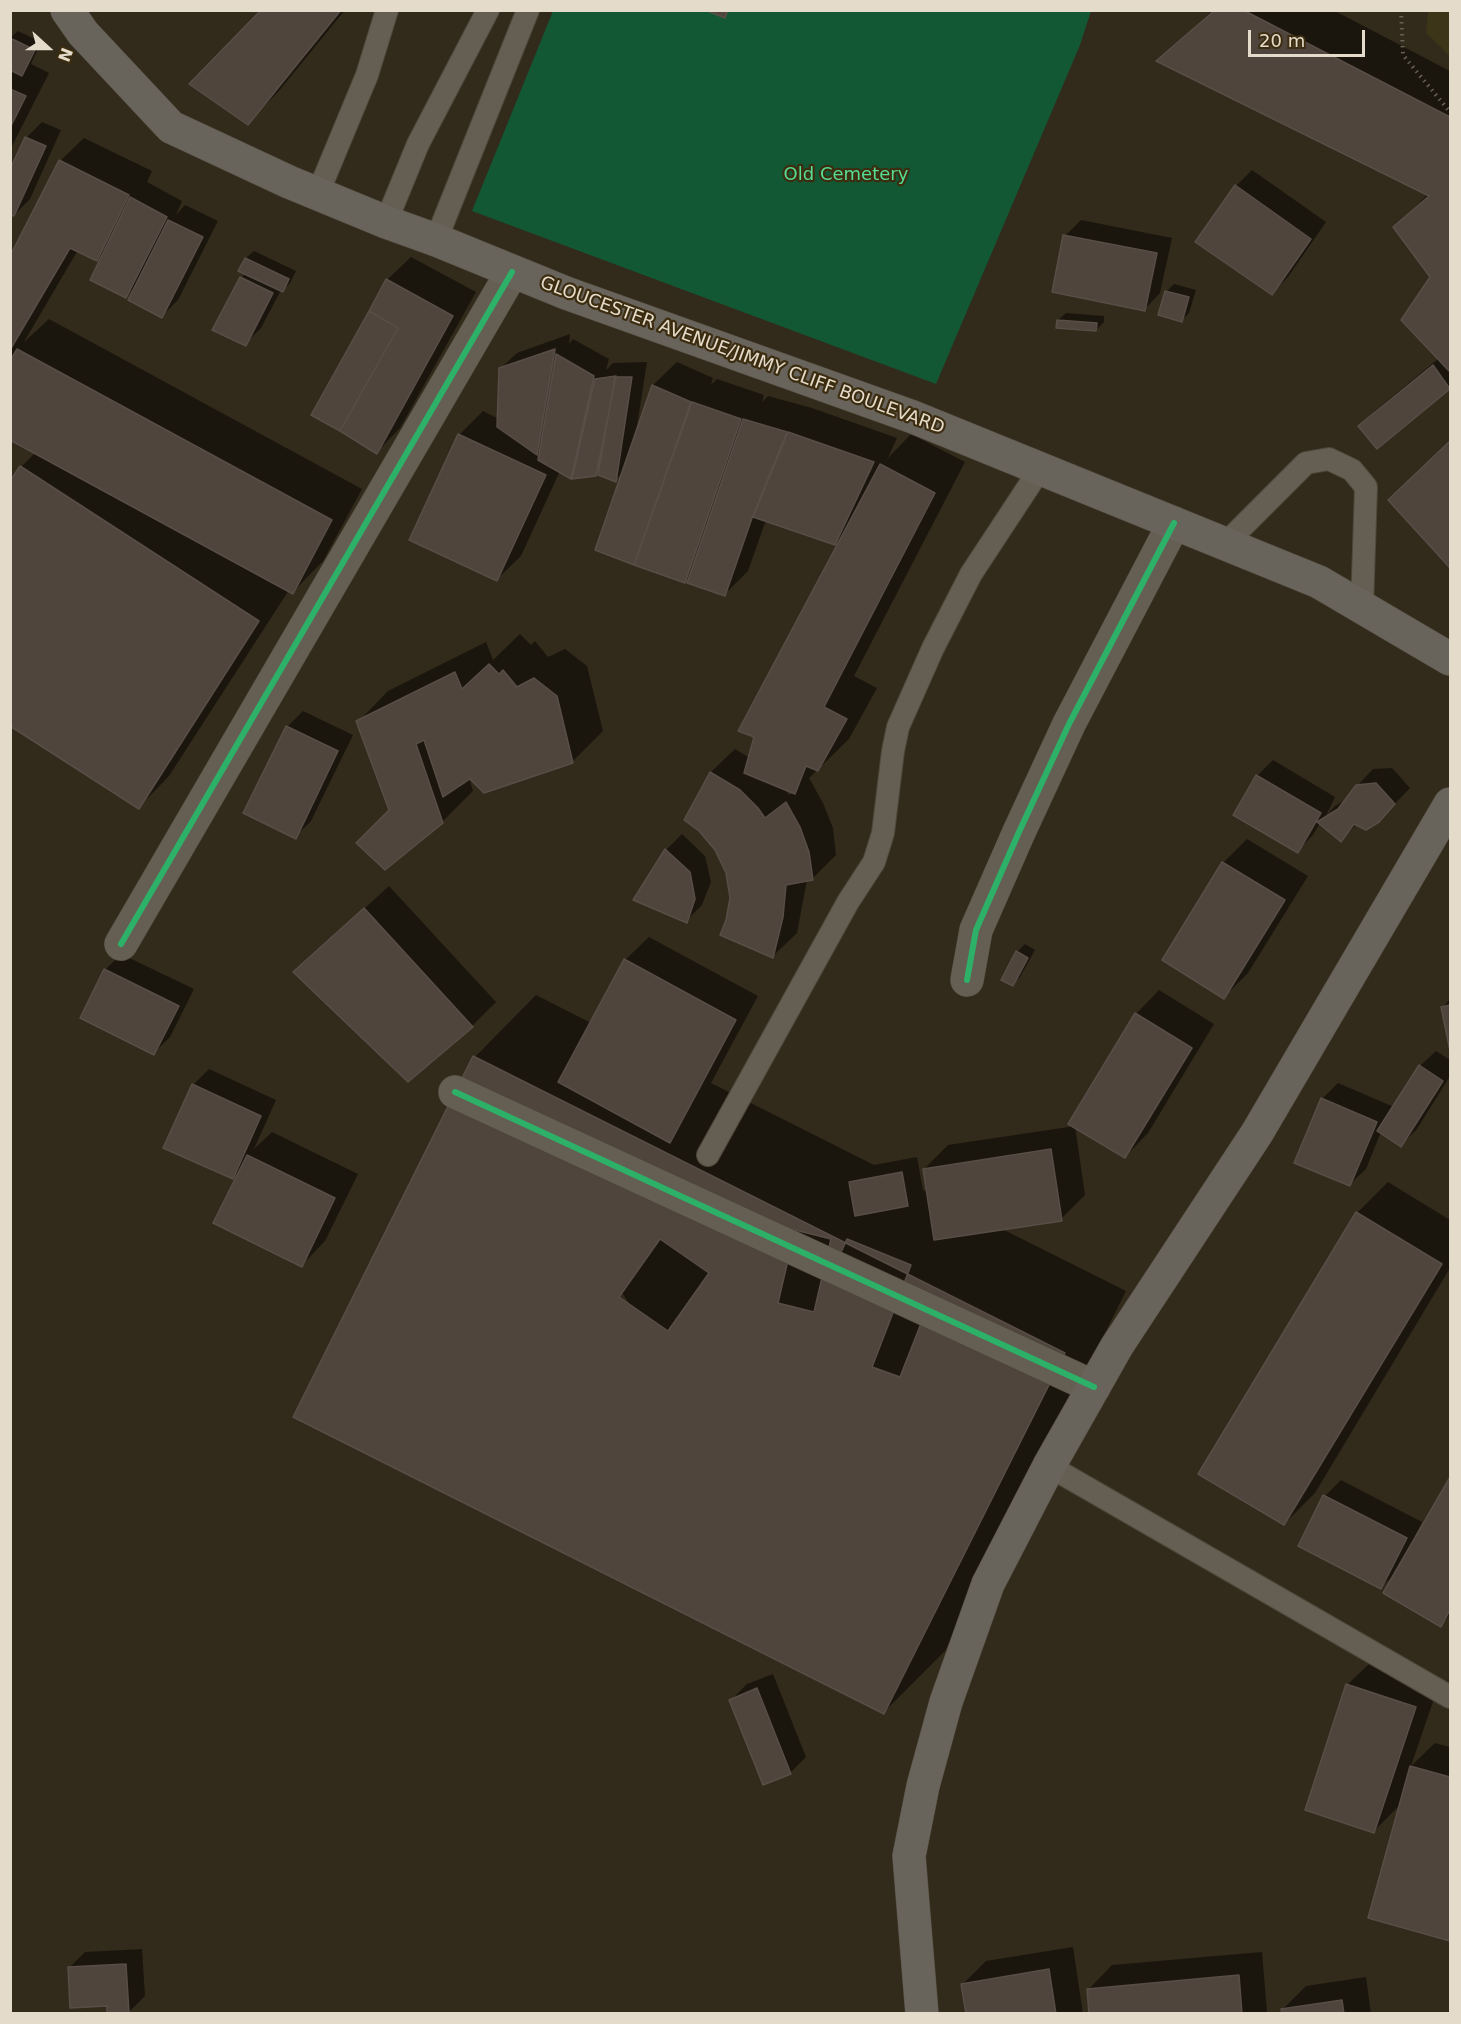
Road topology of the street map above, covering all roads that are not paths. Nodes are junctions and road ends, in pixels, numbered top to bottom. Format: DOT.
graph roads {
  1 [pos="67,10"];
  2 [pos="387,10"];
  3 [pos="488,10"];
  4 [pos="528,10"];
  5 [pos="318,193"];
  6 [pos="386,222"];
  7 [pos="436,240"];
  8 [pos="512,272"];
  9 [pos="1040,469"];
  10 [pos="1174,523"];
  11 [pos="1226,544"];
  12 [pos="1362,607"];
  13 [pos="1450,659"];
  14 [pos="1450,804"];
  15 [pos="121,944"];
  16 [pos="967,980"];
  17 [pos="455,1092"];
  18 [pos="708,1155"];
  19 [pos="1094,1387"];
  20 [pos="1049,1466"];
  21 [pos="1450,1697"];
  22 [pos="922,2013"];
  1 -- 5 [label="main road, GLOUCESTER AVENUE/JIMMY CLIFF BOULEVARD"];
  2 -- 5 [label="lane"];
  3 -- 6 [label="lane"];
  4 -- 7 [label="lane"];
  5 -- 6 [label="main road, GLOUCESTER AVENUE/JIMMY CLIFF BOULEVARD"];
  6 -- 7 [label="main road, GLOUCESTER AVENUE/JIMMY CLIFF BOULEVARD"];
  7 -- 8 [label="main road, GLOUCESTER AVENUE/JIMMY CLIFF BOULEVARD"];
  8 -- 9 [label="main road, GLOUCESTER AVENUE/JIMMY CLIFF BOULEVARD"];
  8 -- 15 [label="street"];
  9 -- 10 [label="main road, GLOUCESTER AVENUE/JIMMY CLIFF BOULEVARD"];
  9 -- 18 [label="lane"];
  10 -- 11 [label="main road, GLOUCESTER AVENUE/JIMMY CLIFF BOULEVARD"];
  10 -- 16 [label="street"];
  11 -- 12 [label="main road, GLOUCESTER AVENUE/JIMMY CLIFF BOULEVARD"];
  11 -- 12 [label="lane"];
  12 -- 13 [label="main road, GLOUCESTER AVENUE/JIMMY CLIFF BOULEVARD"];
  14 -- 19 [label="main road"];
  17 -- 19 [label="street"];
  19 -- 20 [label="main road"];
  20 -- 21 [label="lane"];
  20 -- 22 [label="main road"];
}
